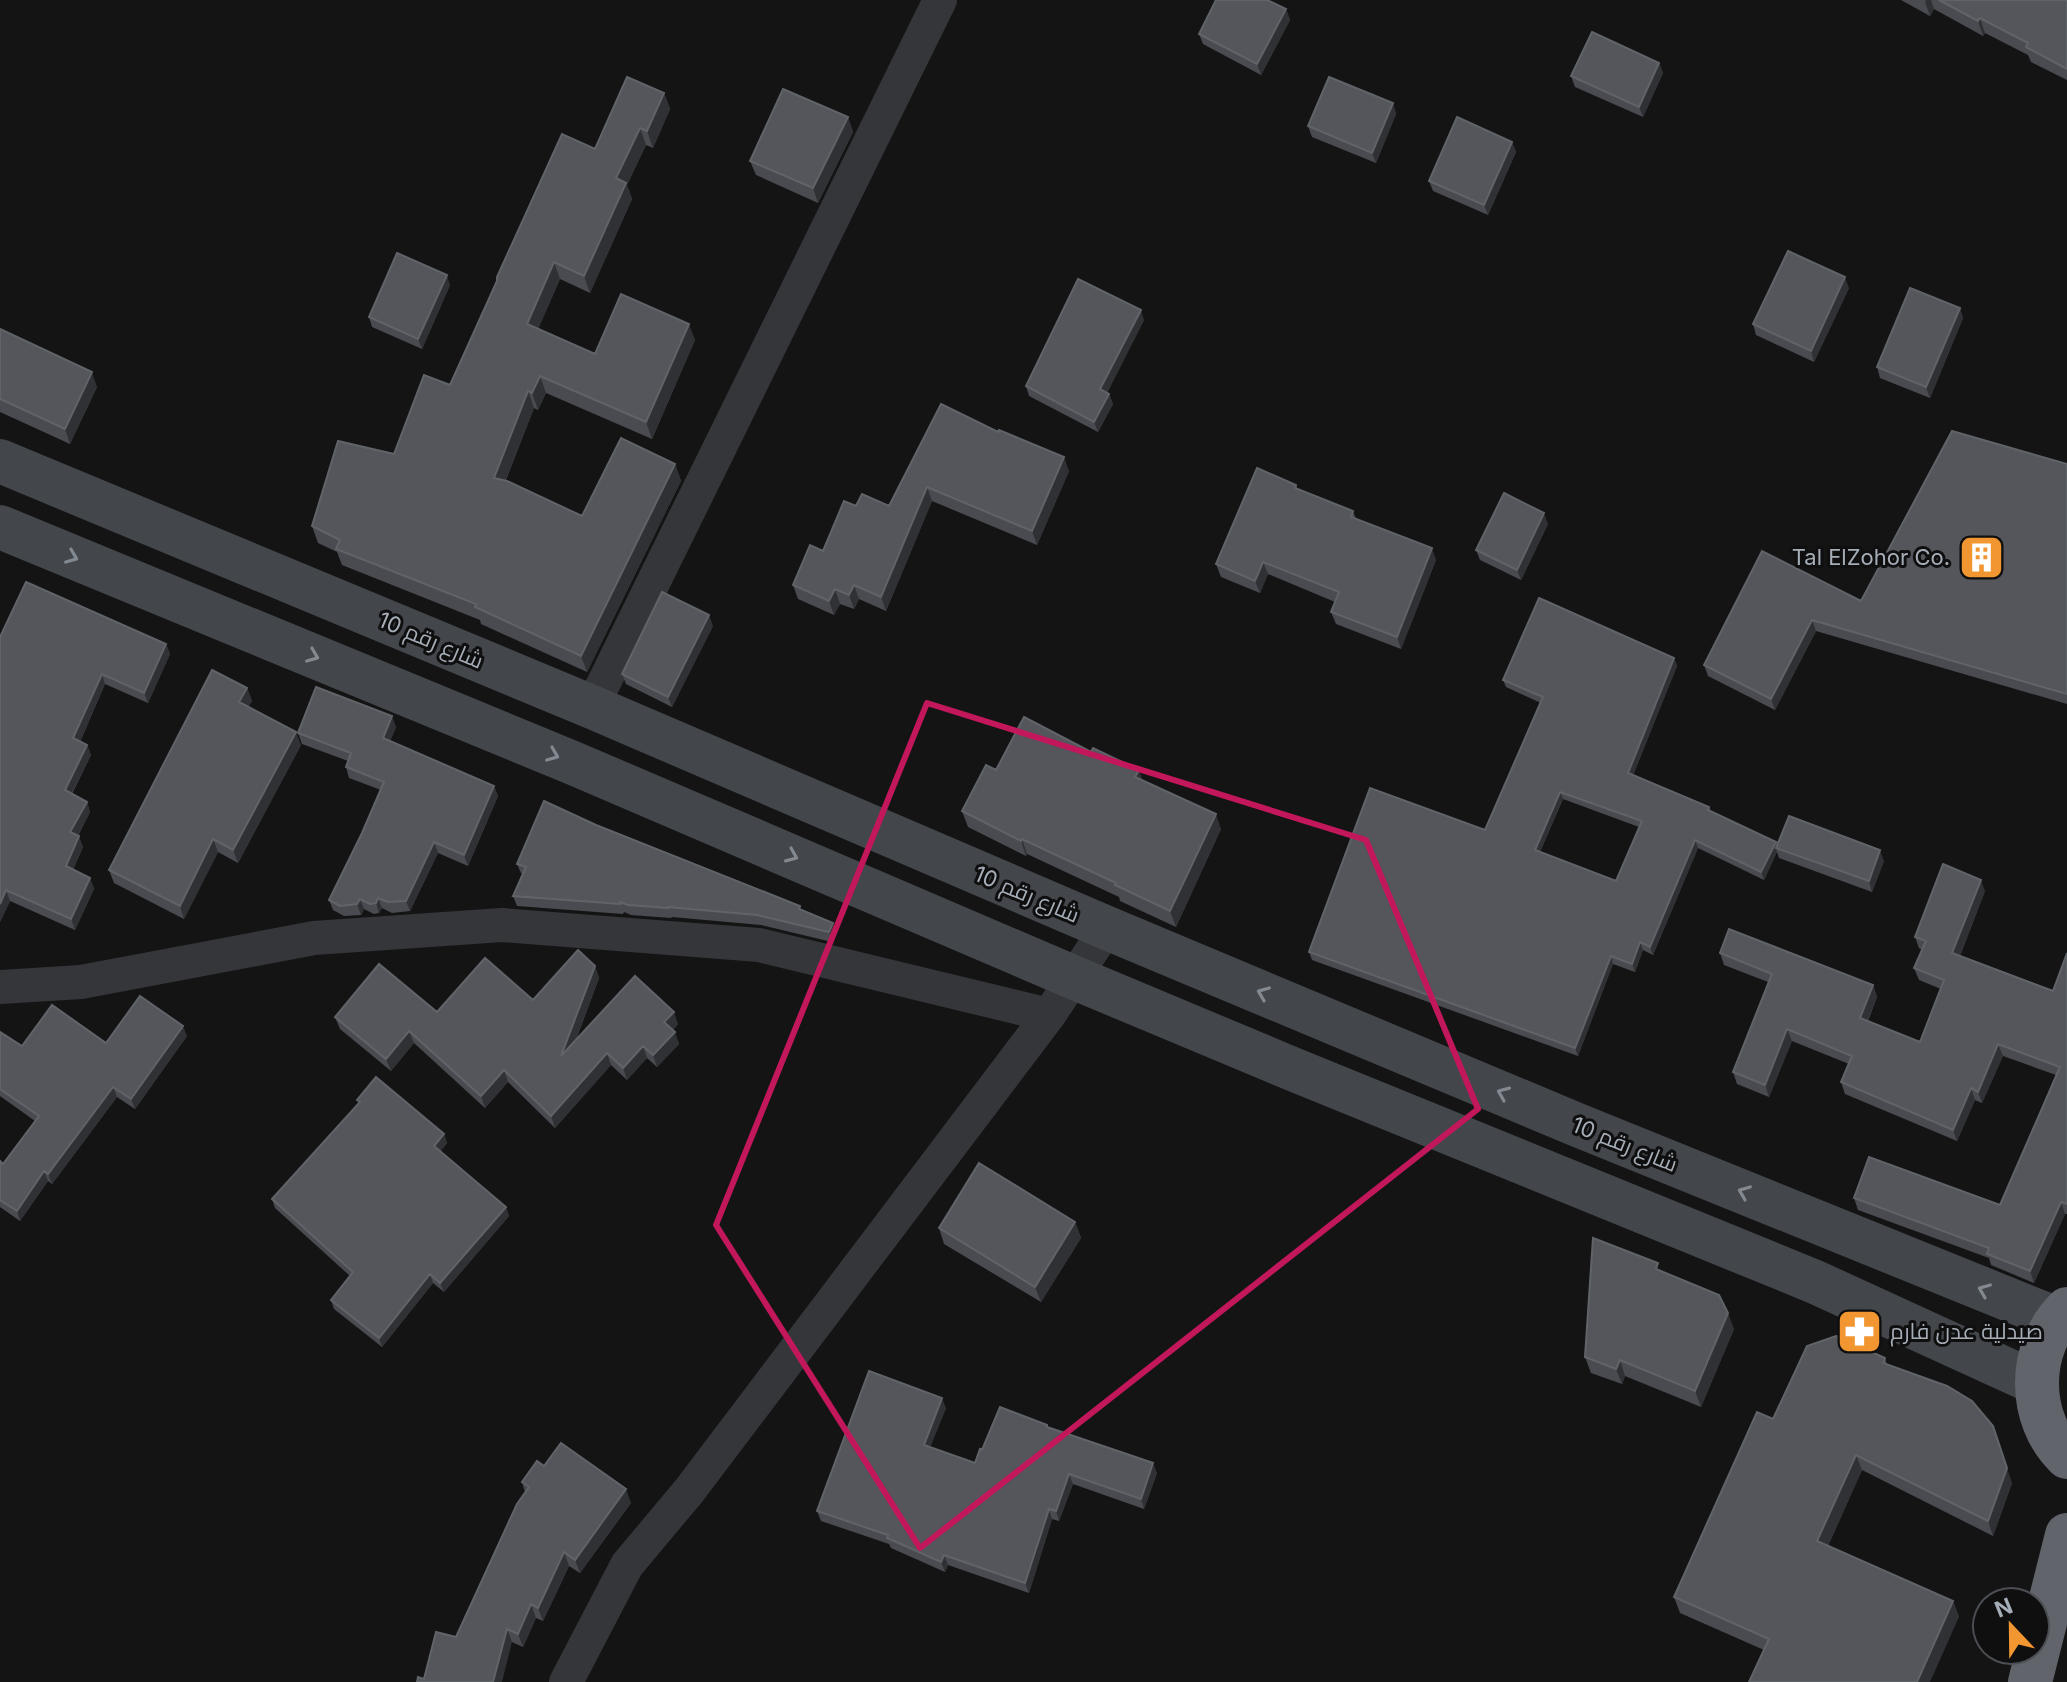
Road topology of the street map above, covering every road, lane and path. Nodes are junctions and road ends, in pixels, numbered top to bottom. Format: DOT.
graph roads {
  1 [pos="940,0"];
  2 [pos="0,461"];
  3 [pos="0,527"];
  4 [pos="592,707"];
  5 [pos="1107,928"];
  6 [pos="1075,978"];
  7 [pos="0,987"];
  8 [pos="1049,1015"];
  9 [pos="2062,1314"];
  10 [pos="2036,1383"];
  11 [pos="2067,1457"];
  12 [pos="2067,1535"];
  13 [pos="566,1682"];
  14 [pos="2030,1682"];
  1 -- 4 [label="street"];
  2 -- 4 [label="main road, شارع رقم 10"];
  3 -- 6 [label="main road, one-way"];
  4 -- 5 [label="main road, شارع رقم 10"];
  5 -- 6 [label="street"];
  9 -- 5 [label="main road, شارع رقم 10, one-way"];
  6 -- 8 [label="street"];
  6 -- 10 [label="main road"];
  7 -- 8 [label="street"];
  8 -- 13 [label="street"];
  9 -- 10 [label="highway"];
  10 -- 11 [label="highway"];
  12 -- 14 [label="highway"];
}
